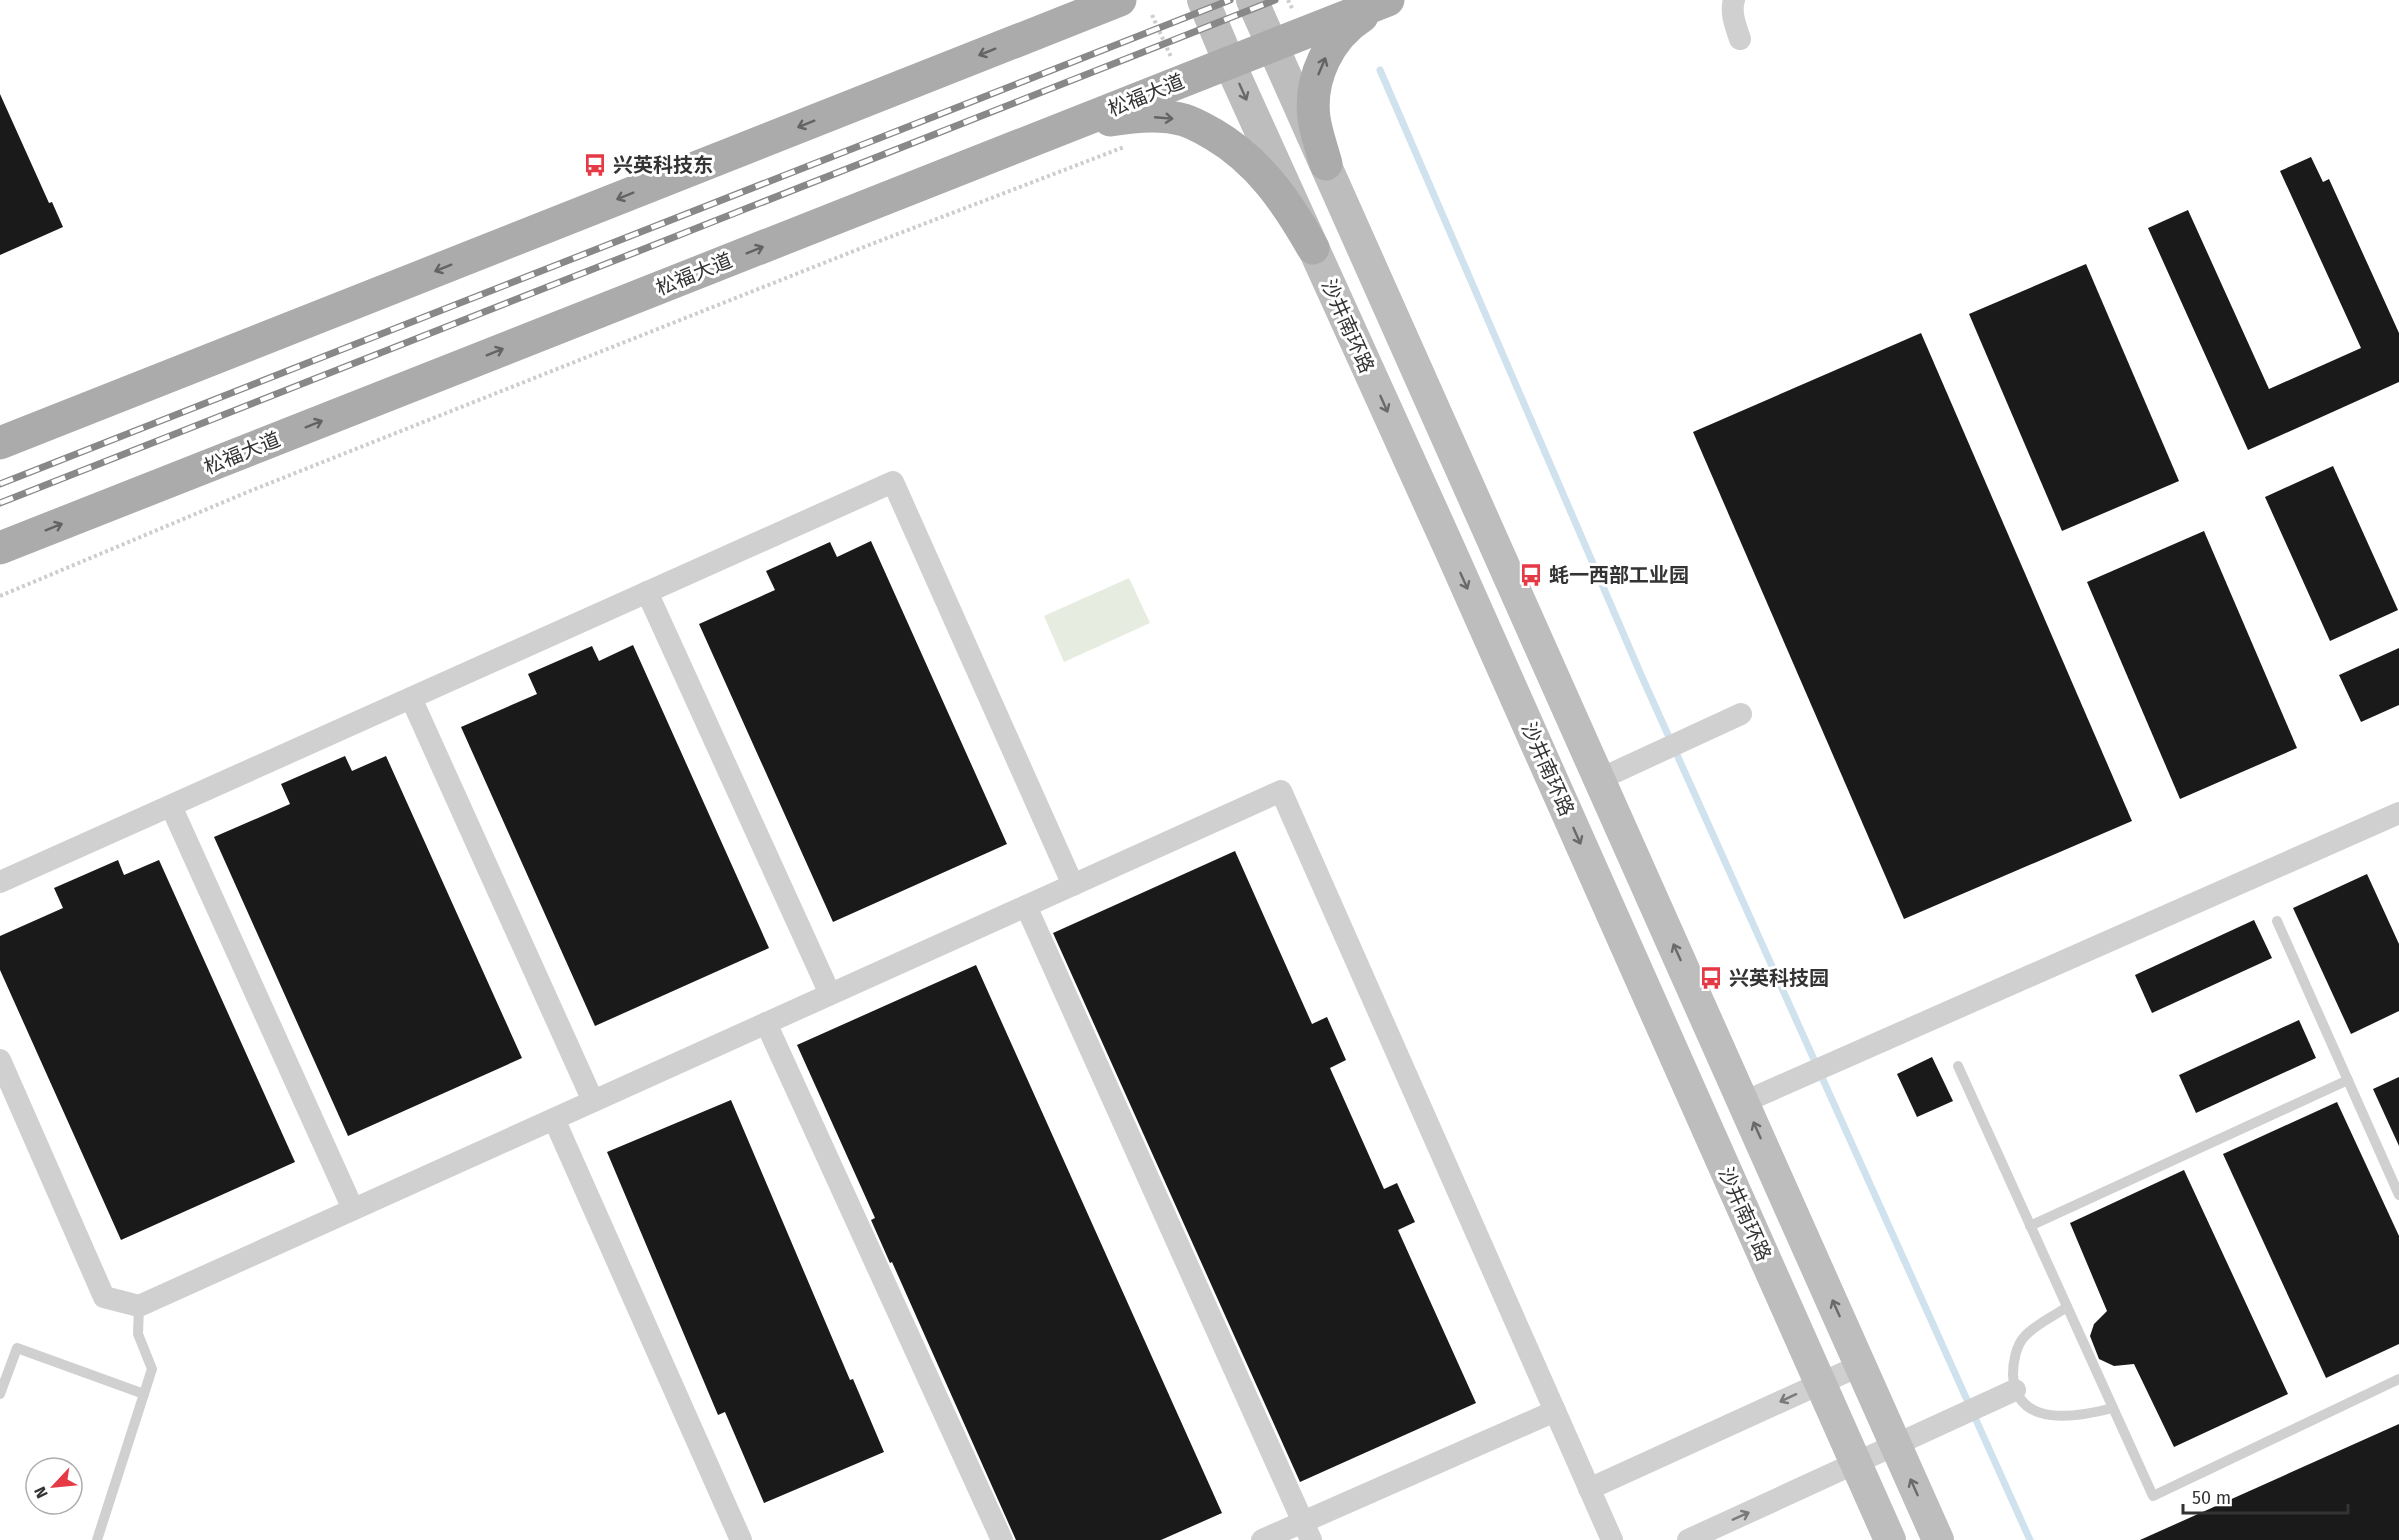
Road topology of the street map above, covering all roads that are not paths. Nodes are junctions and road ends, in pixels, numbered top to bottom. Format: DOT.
graph roads {
  1 [pos="1075,0"];
  2 [pos="1120,0"];
  3 [pos="1203,0"];
  4 [pos="1252,0"];
  5 [pos="1389,0"];
  6 [pos="1734,0"];
  7 [pos="1034,34"];
  8 [pos="1740,39"];
  9 [pos="1273,45"];
  10 [pos="1229,62"];
  11 [pos="1064,127"];
  12 [pos="1326,164"];
  13 [pos="1313,248"];
  14 [pos="0,444"];
  15 [pos="0,548"];
  16 [pos="647,592"];
  17 [pos="411,698"];
  18 [pos="1741,714"];
  19 [pos="1600,779"];
  20 [pos="171,806"];
  21 [pos="2399,813"];
  22 [pos="0,882"];
  23 [pos="1073,885"];
  24 [pos="1026,906"];
  25 [pos="2277,921"];
  26 [pos="830,994"];
  27 [pos="766,1023"];
  28 [pos="0,1060"];
  29 [pos="1958,1066"];
  30 [pos="2348,1080"];
  31 [pos="593,1101"];
  32 [pos="1744,1102"];
  33 [pos="554,1119"];
  34 [pos="2399,1195"];
  35 [pos="353,1209"];
  36 [pos="2030,1226"];
  37 [pos="139,1305"];
  38 [pos="2067,1307"];
  39 [pos="1861,1365"];
  40 [pos="2399,1379"];
  41 [pos="1820,1383"];
  42 [pos="2015,1390"];
  43 [pos="0,1394"];
  44 [pos="144,1394"];
  45 [pos="2113,1408"];
  46 [pos="1555,1411"];
  47 [pos="1896,1446"];
  48 [pos="1856,1464"];
  49 [pos="1589,1488"];
  50 [pos="1307,1531"];
  51 [pos="97,1540"];
  52 [pos="741,1540"];
  53 [pos="1002,1540"];
  54 [pos="1262,1540"];
  55 [pos="1612,1540"];
  56 [pos="1688,1540"];
  57 [pos="1890,1540"];
  58 [pos="1938,1540"];
  1 -- 7 [label="main road"];
  2 -- 7 [label="main road"];
  3 -- 10 [label="main road, 沙井南环路"];
  4 -- 9 [label="main road"];
  5 -- 9 [label="main road, 松福大道"];
  12 -- 5 [label="main road, one-way"];
  6 -- 8 [label="street"];
  7 -- 14 [label="main road, one-way"];
  9 -- 10 [label="main road, 松福大道"];
  9 -- 12 [label="main road"];
  10 -- 11 [label="main road, 松福大道"];
  10 -- 13 [label="main road, 沙井南环路, one-way"];
  11 -- 13 [label="main road, one-way"];
  15 -- 11 [label="main road, 松福大道, one-way"];
  12 -- 19 [label="main road"];
  13 -- 41 [label="main road, 沙井南环路, one-way"];
  16 -- 17 [label="street"];
  16 -- 23 [label="street"];
  16 -- 26 [label="street"];
  17 -- 20 [label="street"];
  17 -- 31 [label="street"];
  18 -- 19 [label="street"];
  32 -- 19 [label="main road, one-way"];
  20 -- 22 [label="street"];
  20 -- 35 [label="street"];
  21 -- 32 [label="street"];
  23 -- 24 [label="street"];
  23 -- 46 [label="street"];
  24 -- 26 [label="street"];
  24 -- 50 [label="street"];
  25 -- 30 [label="lane"];
  26 -- 27 [label="street"];
  27 -- 31 [label="street"];
  27 -- 53 [label="street"];
  28 -- 37 [label="street"];
  29 -- 36 [label="lane"];
  30 -- 34 [label="lane"];
  30 -- 36 [label="lane"];
  31 -- 33 [label="street"];
  39 -- 32 [label="main road, one-way"];
  33 -- 35 [label="street"];
  33 -- 52 [label="street"];
  35 -- 37 [label="street"];
  36 -- 38 [label="lane"];
  37 -- 44 [label="lane"];
  38 -- 42 [label="lane"];
  38 -- 45 [label="lane"];
  39 -- 41 [label="street"];
  39 -- 47 [label="main road"];
  40 -- 45 [label="lane"];
  41 -- 48 [label="main road, 沙井南环路"];
  41 -- 49 [label="street, one-way"];
  42 -- 45 [label="lane"];
  42 -- 47 [label="street"];
  43 -- 44 [label="lane"];
  44 -- 51 [label="lane"];
  46 -- 49 [label="street"];
  46 -- 50 [label="street"];
  47 -- 48 [label="street"];
  58 -- 47 [label="main road, one-way"];
  56 -- 48 [label="street, one-way"];
  48 -- 57 [label="main road, 沙井南环路"];
  49 -- 55 [label="street"];
  50 -- 54 [label="street"];
}
